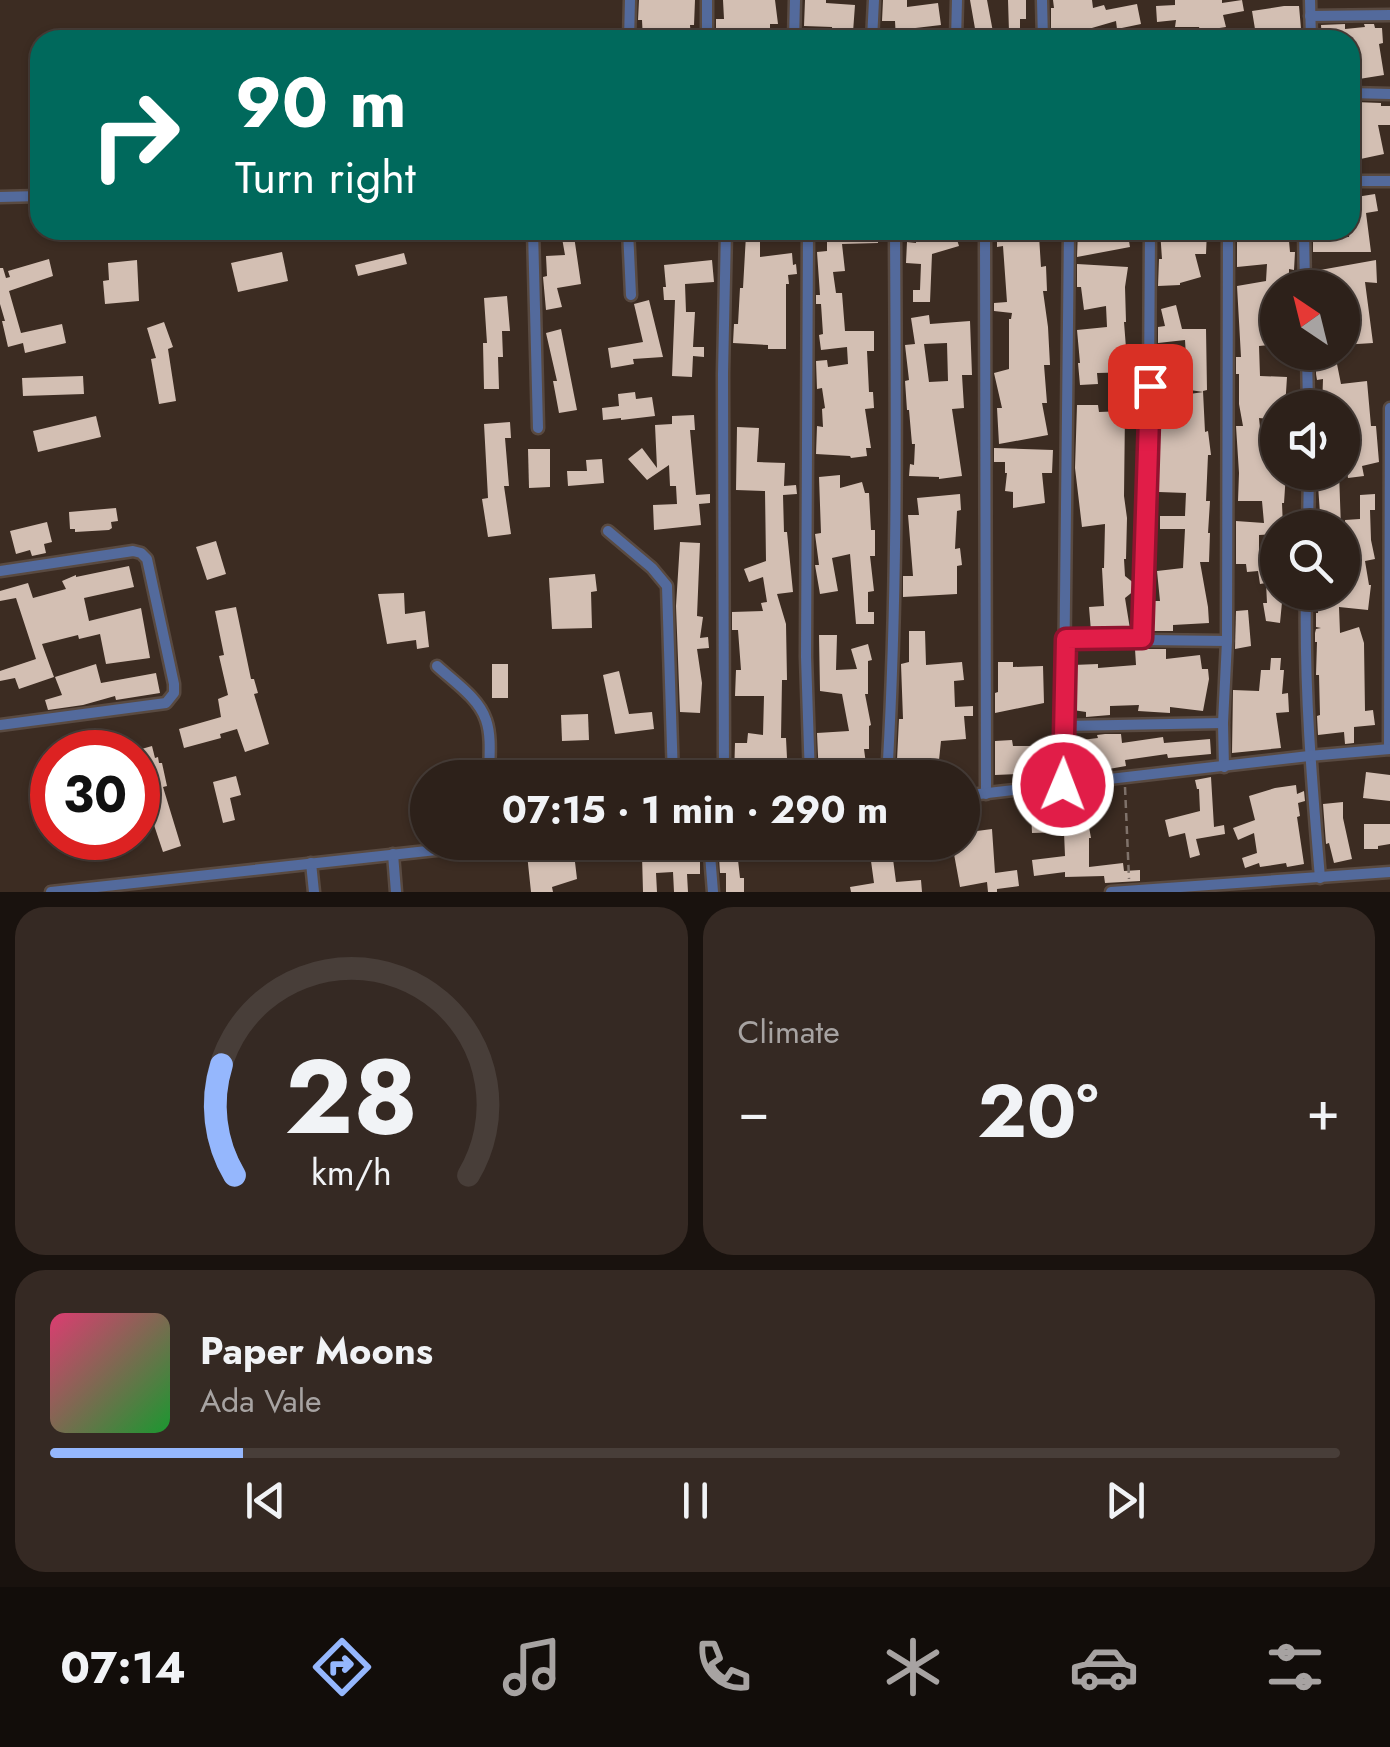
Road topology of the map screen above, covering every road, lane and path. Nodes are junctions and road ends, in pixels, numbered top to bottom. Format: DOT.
graph roads {
  1 [pos="630,0"];
  2 [pos="707,0"];
  3 [pos="794,0"];
  4 [pos="874,0"];
  5 [pos="957,0"];
  6 [pos="1042,0"];
  7 [pos="1310,0"];
  8 [pos="1388,0"];
  9 [pos="1389,15"];
  10 [pos="1310,16"];
  11 [pos="629,30"];
  12 [pos="707,30"];
  13 [pos="794,30"];
  14 [pos="872,30"];
  15 [pos="956,30"];
  16 [pos="1042,30"];
  17 [pos="1311,30"];
  18 [pos="1360,93"];
  19 [pos="1390,94"];
  20 [pos="1360,181"];
  21 [pos="1390,181"];
  22 [pos="0,196"];
  23 [pos="30,196"];
  24 [pos="533,240"];
  25 [pos="628,240"];
  26 [pos="726,240"];
  27 [pos="808,240"];
  28 [pos="895,240"];
  29 [pos="985,240"];
  30 [pos="1069,240"];
  31 [pos="1150,240"];
  32 [pos="1228,240"];
  33 [pos="1304,240"];
  34 [pos="1305,270"];
  35 [pos="631,294"];
  36 [pos="1390,408"];
  37 [pos="538,428"];
  38 [pos="608,531"];
  39 [pos="0,571"];
  40 [pos="1306,610"];
  41 [pos="1142,638"];
  42 [pos="1066,639"];
  43 [pos="1227,641"];
  44 [pos="437,666"];
  45 [pos="1222,723"];
  46 [pos="0,725"];
  47 [pos="1064,726"];
  48 [pos="1390,749"];
  49 [pos="1309,756"];
  50 [pos="489,760"];
  51 [pos="672,760"];
  52 [pos="724,760"];
  53 [pos="809,760"];
  54 [pos="888,760"];
  55 [pos="1224,767"];
  56 [pos="1124,778"];
  57 [pos="1063,785"];
  58 [pos="980,794"];
  59 [pos="986,794"];
  60 [pos="410,852"];
  61 [pos="393,854"];
  62 [pos="710,860"];
  63 [pos="311,863"];
  64 [pos="1390,872"];
  65 [pos="1320,878"];
  66 [pos="1129,891"];
  67 [pos="50,892"];
  68 [pos="314,892"];
  69 [pos="396,892"];
  70 [pos="713,892"];
  71 [pos="1111,892"];
  1 -- 11 [label="street"];
  2 -- 12 [label="street"];
  3 -- 13 [label="street"];
  4 -- 14 [label="street"];
  5 -- 15 [label="street"];
  6 -- 16 [label="street"];
  7 -- 10 [label="street"];
  8 -- 9 [label="street"];
  9 -- 10 [label="street"];
  10 -- 17 [label="street"];
  18 -- 19 [label="street"];
  20 -- 21 [label="street"];
  22 -- 23 [label="street"];
  24 -- 37 [label="street"];
  25 -- 35 [label="street"];
  26 -- 52 [label="street"];
  27 -- 53 [label="street"];
  28 -- 54 [label="street"];
  29 -- 59 [label="street"];
  30 -- 42 [label="street"];
  31 -- 41 [label="street"];
  32 -- 43 [label="street"];
  33 -- 34 [label="street"];
  36 -- 48 [label="street"];
  38 -- 51 [label="street"];
  39 -- 46 [label="street"];
  40 -- 49 [label="street"];
  41 -- 42 [label="street"];
  41 -- 43 [label="street"];
  42 -- 47 [label="street"];
  43 -- 45 [label="street"];
  44 -- 50 [label="street"];
  45 -- 47 [label="street"];
  45 -- 55 [label="street"];
  47 -- 57 [label="street"];
  48 -- 49 [label="street"];
  49 -- 55 [label="street"];
  49 -- 65 [label="street"];
  55 -- 56 [label="street"];
  56 -- 57 [label="street"];
  56 -- 66 [label="path"];
  57 -- 59 [label="street"];
  58 -- 59 [label="street"];
  60 -- 61 [label="street"];
  61 -- 63 [label="street"];
  61 -- 69 [label="street"];
  62 -- 70 [label="street"];
  63 -- 67 [label="street"];
  63 -- 68 [label="street"];
  64 -- 65 [label="street"];
  65 -- 66 [label="street"];
  66 -- 71 [label="street"];
}
